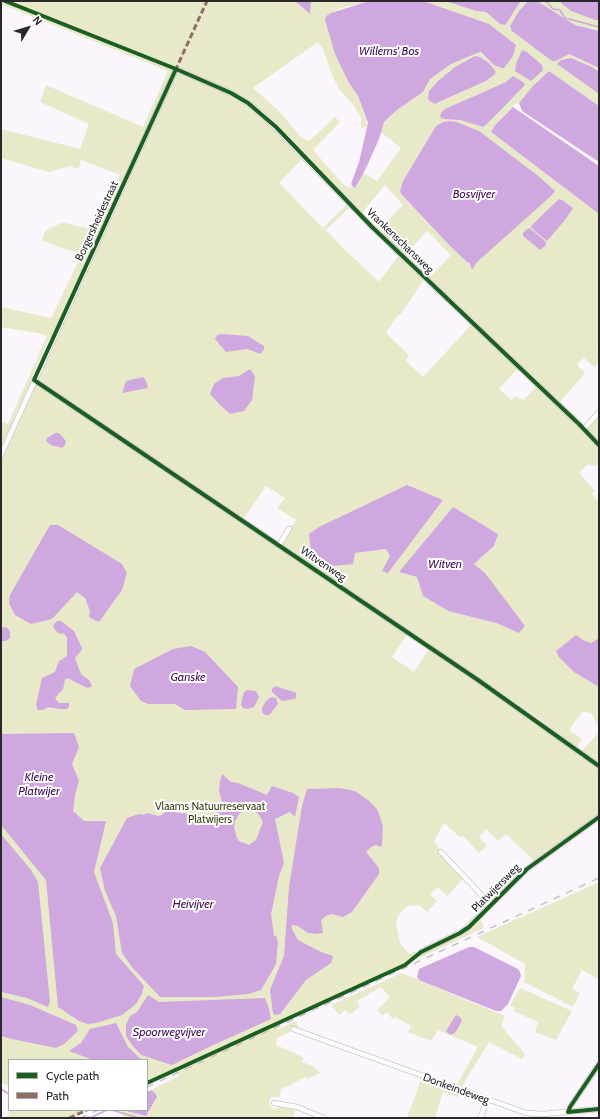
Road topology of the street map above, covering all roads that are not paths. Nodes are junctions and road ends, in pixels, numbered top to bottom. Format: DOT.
graph roads {
  1 [pos="176,70"];
  2 [pos="34,380"];
  3 [pos="599,412"];
  4 [pos="584,429"];
  5 [pos="599,445"];
  6 [pos="1,455"];
  7 [pos="289,529"];
  8 [pos="279,545"];
  9 [pos="599,766"];
  10 [pos="599,817"];
  11 [pos="441,852"];
  12 [pos="491,905"];
  13 [pos="421,952"];
  14 [pos="294,1029"];
  15 [pos="599,1064"];
  16 [pos="488,1100"];
  17 [pos="274,1103"];
  18 [pos="599,1109"];
  19 [pos="568,1112"];
  20 [pos="324,1118"];
  21 [pos="480,1118"];
  1 -- 2 [label="street, Borgersheidestraat"];
  1 -- 4 [label="street, Vrankenschansweg"];
  2 -- 6 [label="street, Borgersheidestraat"];
  2 -- 8 [label="street, Witvenweg"];
  3 -- 4 [label="street"];
  4 -- 5 [label="street, Vrankenschansweg"];
  7 -- 8 [label="street"];
  8 -- 9 [label="street, Witvenweg"];
  10 -- 12 [label="street, Platwijersweg"];
  11 -- 12 [label="street, Platwijersweg"];
  12 -- 13 [label="street, Platwijersweg"];
  14 -- 16 [label="street, Donkeindeweg"];
  15 -- 19 [label="street"];
  16 -- 19 [label="street, Donkeindeweg"];
  16 -- 21 [label="street"];
  17 -- 20 [label="street"];
  18 -- 19 [label="street, Donkeindeweg"];
}
